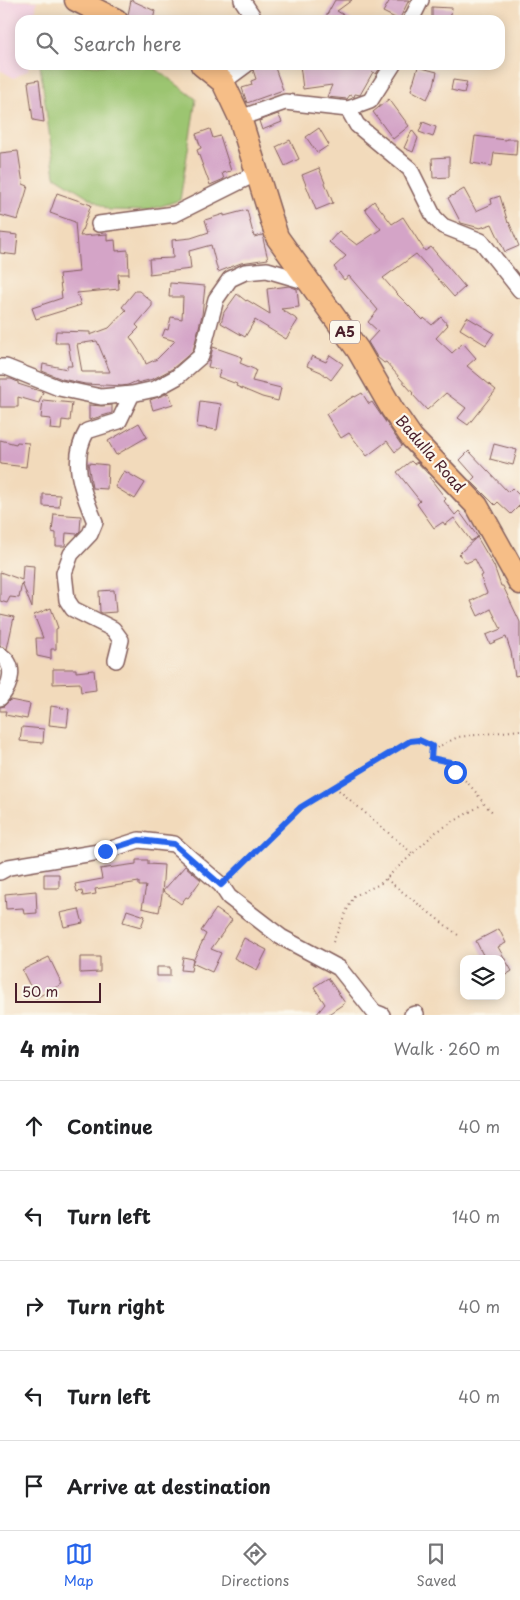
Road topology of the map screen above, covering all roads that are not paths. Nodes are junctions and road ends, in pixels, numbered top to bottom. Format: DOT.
graph roads {
  1 [pos="76,0"];
  2 [pos="242,0"];
  3 [pos="421,0"];
  4 [pos="106,15"];
  5 [pos="252,15"];
  6 [pos="414,15"];
  7 [pos="208,70"];
  8 [pos="240,70"];
  9 [pos="390,70"];
  10 [pos="224,82"];
  11 [pos="348,109"];
  12 [pos="240,118"];
  13 [pos="257,173"];
  14 [pos="99,224"];
  15 [pos="308,282"];
  16 [pos="520,290"];
  17 [pos="0,367"];
  18 [pos="132,394"];
  19 [pos="520,583"];
  20 [pos="0,655"];
  21 [pos="116,660"];
  22 [pos="0,698"];
  23 [pos="0,872"];
  24 [pos="382,1015"];
  1 -- 4 [label="highway"];
  2 -- 5 [label="street"];
  3 -- 6 [label="street"];
  7 -- 10 [label="highway, Badulla Road / A5"];
  8 -- 10 [label="street"];
  9 -- 11 [label="street"];
  10 -- 12 [label="highway, Badulla Road / A5"];
  11 -- 12 [label="street"];
  11 -- 16 [label="street"];
  12 -- 13 [label="highway, Badulla Road / A5"];
  13 -- 14 [label="street"];
  13 -- 15 [label="highway, Badulla Road / A5"];
  15 -- 18 [label="street"];
  15 -- 19 [label="highway, Badulla Road / A5"];
  17 -- 18 [label="street"];
  18 -- 21 [label="street"];
  20 -- 22 [label="street"];
  23 -- 24 [label="street"];
}
